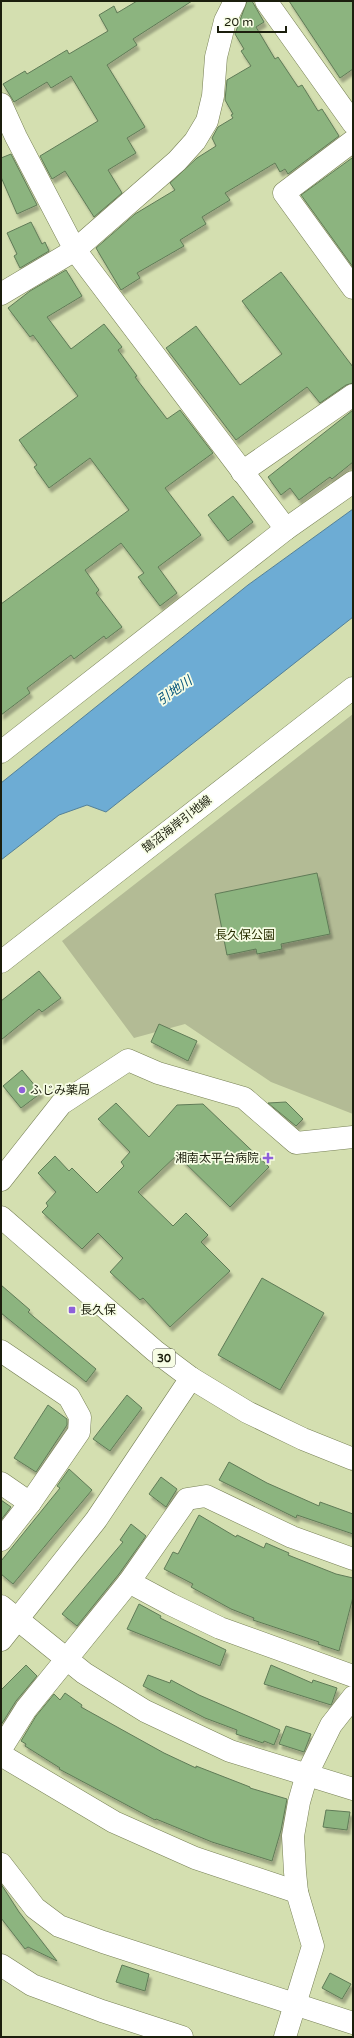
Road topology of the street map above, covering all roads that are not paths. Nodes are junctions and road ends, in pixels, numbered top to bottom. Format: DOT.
graph roads {
  1 [pos="235,1"];
  2 [pos="266,1"];
  3 [pos="1,104"];
  4 [pos="353,123"];
  5 [pos="8,140"];
  6 [pos="353,141"];
  7 [pos="75,250"];
  8 [pos="353,288"];
  9 [pos="1,294"];
  10 [pos="353,395"];
  11 [pos="242,472"];
  12 [pos="353,482"];
  13 [pos="286,529"];
  14 [pos="353,688"];
  15 [pos="1,752"];
  16 [pos="1,962"];
  17 [pos="353,1137"];
  18 [pos="1,1180"];
  19 [pos="1,1217"];
  20 [pos="1,1351"];
  21 [pos="191,1378"];
  22 [pos="353,1459"];
  23 [pos="1,1483"];
  24 [pos="30,1503"];
  25 [pos="1,1540"];
  26 [pos="353,1560"];
  27 [pos="129,1582"];
  28 [pos="9,1613"];
  29 [pos="1,1640"];
  30 [pos="67,1660"];
  31 [pos="353,1676"];
  32 [pos="353,1697"];
  33 [pos="1,1749"];
  34 [pos="1,1755"];
  35 [pos="307,1774"];
  36 [pos="353,1789"];
  37 [pos="1,1864"];
  38 [pos="297,1892"];
  39 [pos="1,1965"];
  40 [pos="295,2004"];
  41 [pos="353,2023"];
  42 [pos="182,2037"];
  43 [pos="285,2037"];
  1 -- 7 [label="street"];
  2 -- 4 [label="street"];
  3 -- 5 [label="street"];
  5 -- 7 [label="street"];
  6 -- 8 [label="street"];
  7 -- 9 [label="street"];
  7 -- 11 [label="street"];
  10 -- 11 [label="street"];
  11 -- 13 [label="street"];
  12 -- 13 [label="street"];
  13 -- 15 [label="street"];
  14 -- 16 [label="street, 鵠沼海岸引地線"];
  17 -- 18 [label="street"];
  19 -- 21 [label="street, 30"];
  20 -- 24 [label="street"];
  21 -- 22 [label="street, 30"];
  21 -- 28 [label="street"];
  23 -- 24 [label="street"];
  24 -- 25 [label="street"];
  26 -- 27 [label="street"];
  27 -- 30 [label="street"];
  27 -- 31 [label="street"];
  28 -- 29 [label="street"];
  28 -- 30 [label="street"];
  30 -- 33 [label="street"];
  30 -- 35 [label="street"];
  32 -- 35 [label="street"];
  34 -- 38 [label="street"];
  35 -- 36 [label="street"];
  35 -- 38 [label="street"];
  37 -- 40 [label="street"];
  38 -- 40 [label="street"];
  39 -- 42 [label="street"];
  40 -- 41 [label="street"];
  40 -- 43 [label="street"];
}
